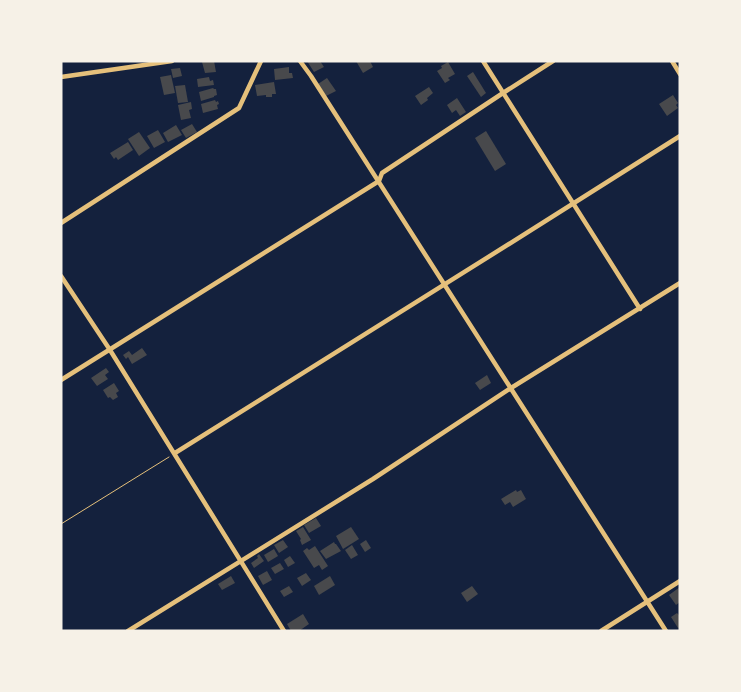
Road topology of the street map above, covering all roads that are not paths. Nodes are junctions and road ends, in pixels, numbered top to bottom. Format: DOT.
graph roads {
  1 [pos="172,61"];
  2 [pos="261,61"];
  3 [pos="300,61"];
  4 [pos="483,61"];
  5 [pos="553,61"];
  6 [pos="672,61"];
  7 [pos="680,74"];
  8 [pos="61,78"];
  9 [pos="503,92"];
  10 [pos="680,136"];
  11 [pos="379,181"];
  12 [pos="574,203"];
  13 [pos="61,224"];
  14 [pos="61,276"];
  15 [pos="680,283"];
  16 [pos="445,284"];
  17 [pos="640,309"];
  18 [pos="110,350"];
  19 [pos="61,380"];
  20 [pos="511,388"];
  21 [pos="174,453"];
  22 [pos="240,561"];
  23 [pos="680,581"];
  24 [pos="648,601"];
  25 [pos="128,631"];
  26 [pos="284,631"];
  27 [pos="601,631"];
  28 [pos="666,631"];
  1 -- 8 [label="street"];
  2 -- 13 [label="street"];
  3 -- 11 [label="street"];
  4 -- 9 [label="street"];
  5 -- 9 [label="street"];
  6 -- 7 [label="street"];
  9 -- 11 [label="street"];
  9 -- 12 [label="street"];
  10 -- 12 [label="street"];
  11 -- 16 [label="street"];
  11 -- 18 [label="street"];
  12 -- 16 [label="street"];
  12 -- 17 [label="street"];
  14 -- 18 [label="street"];
  15 -- 17 [label="street"];
  16 -- 20 [label="street"];
  16 -- 21 [label="street"];
  17 -- 20 [label="street"];
  18 -- 19 [label="street"];
  18 -- 21 [label="street"];
  20 -- 22 [label="street"];
  20 -- 24 [label="street"];
  21 -- 22 [label="street"];
  22 -- 25 [label="street"];
  22 -- 26 [label="street"];
  23 -- 24 [label="street"];
  24 -- 27 [label="street"];
  24 -- 28 [label="street"];
}
